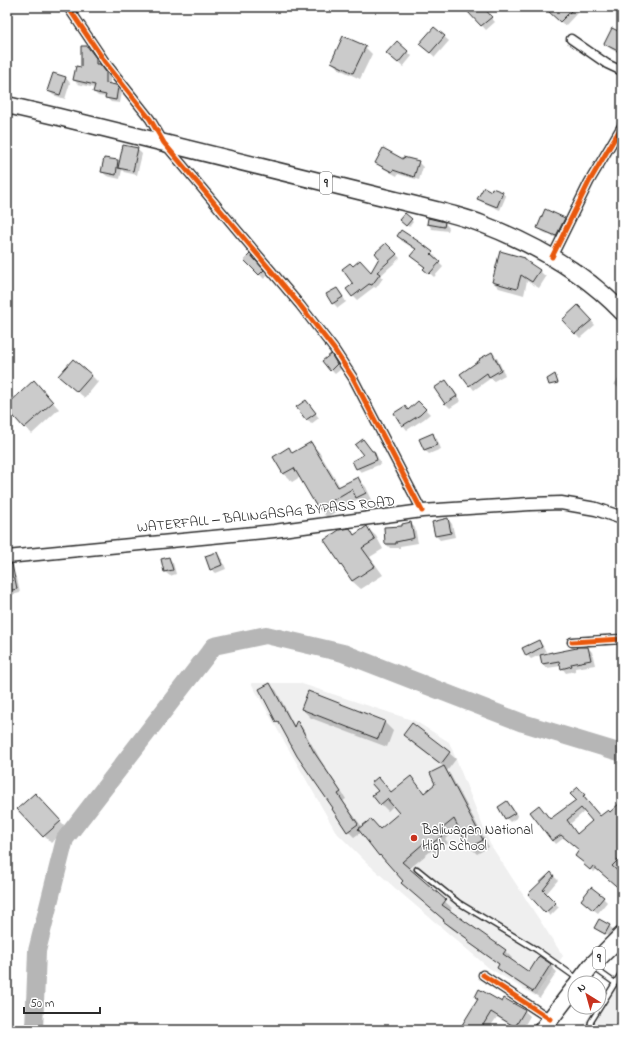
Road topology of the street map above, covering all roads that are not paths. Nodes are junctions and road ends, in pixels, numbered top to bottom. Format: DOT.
graph roads {
  1 [pos="68,7"];
  2 [pos="571,39"];
  3 [pos="622,71"];
  4 [pos="7,105"];
  5 [pos="622,126"];
  6 [pos="164,143"];
  7 [pos="552,257"];
  8 [pos="622,312"];
  9 [pos="422,512"];
  10 [pos="622,518"];
  11 [pos="7,557"];
  12 [pos="622,638"];
  13 [pos="572,642"];
  14 [pos="416,869"];
  15 [pos="622,935"];
  16 [pos="590,966"];
  17 [pos="622,972"];
  18 [pos="483,975"];
  19 [pos="568,975"];
  20 [pos="584,975"];
  21 [pos="615,983"];
  22 [pos="567,997"];
  23 [pos="546,1025"];
  24 [pos="595,1030"];
  1 -- 6 [label="street"];
  2 -- 3 [label="street"];
  4 -- 6 [label="highway, 9"];
  5 -- 7 [label="street"];
  6 -- 7 [label="highway, 9"];
  6 -- 9 [label="street"];
  7 -- 8 [label="highway, 9"];
  9 -- 10 [label="main road, WATERFALL ‒ BALINGASAG BYPASS ROAD"];
  9 -- 11 [label="main road, WATERFALL ‒ BALINGASAG BYPASS ROAD"];
  12 -- 13 [label="street"];
  14 -- 19 [label="lane"];
  15 -- 16 [label="highway, 9"];
  16 -- 20 [label="highway, 9"];
  16 -- 21 [label="lane"];
  17 -- 21 [label="lane"];
  18 -- 23 [label="street"];
  21 -- 24 [label="lane"];
  22 -- 23 [label="highway, 9"];
}
